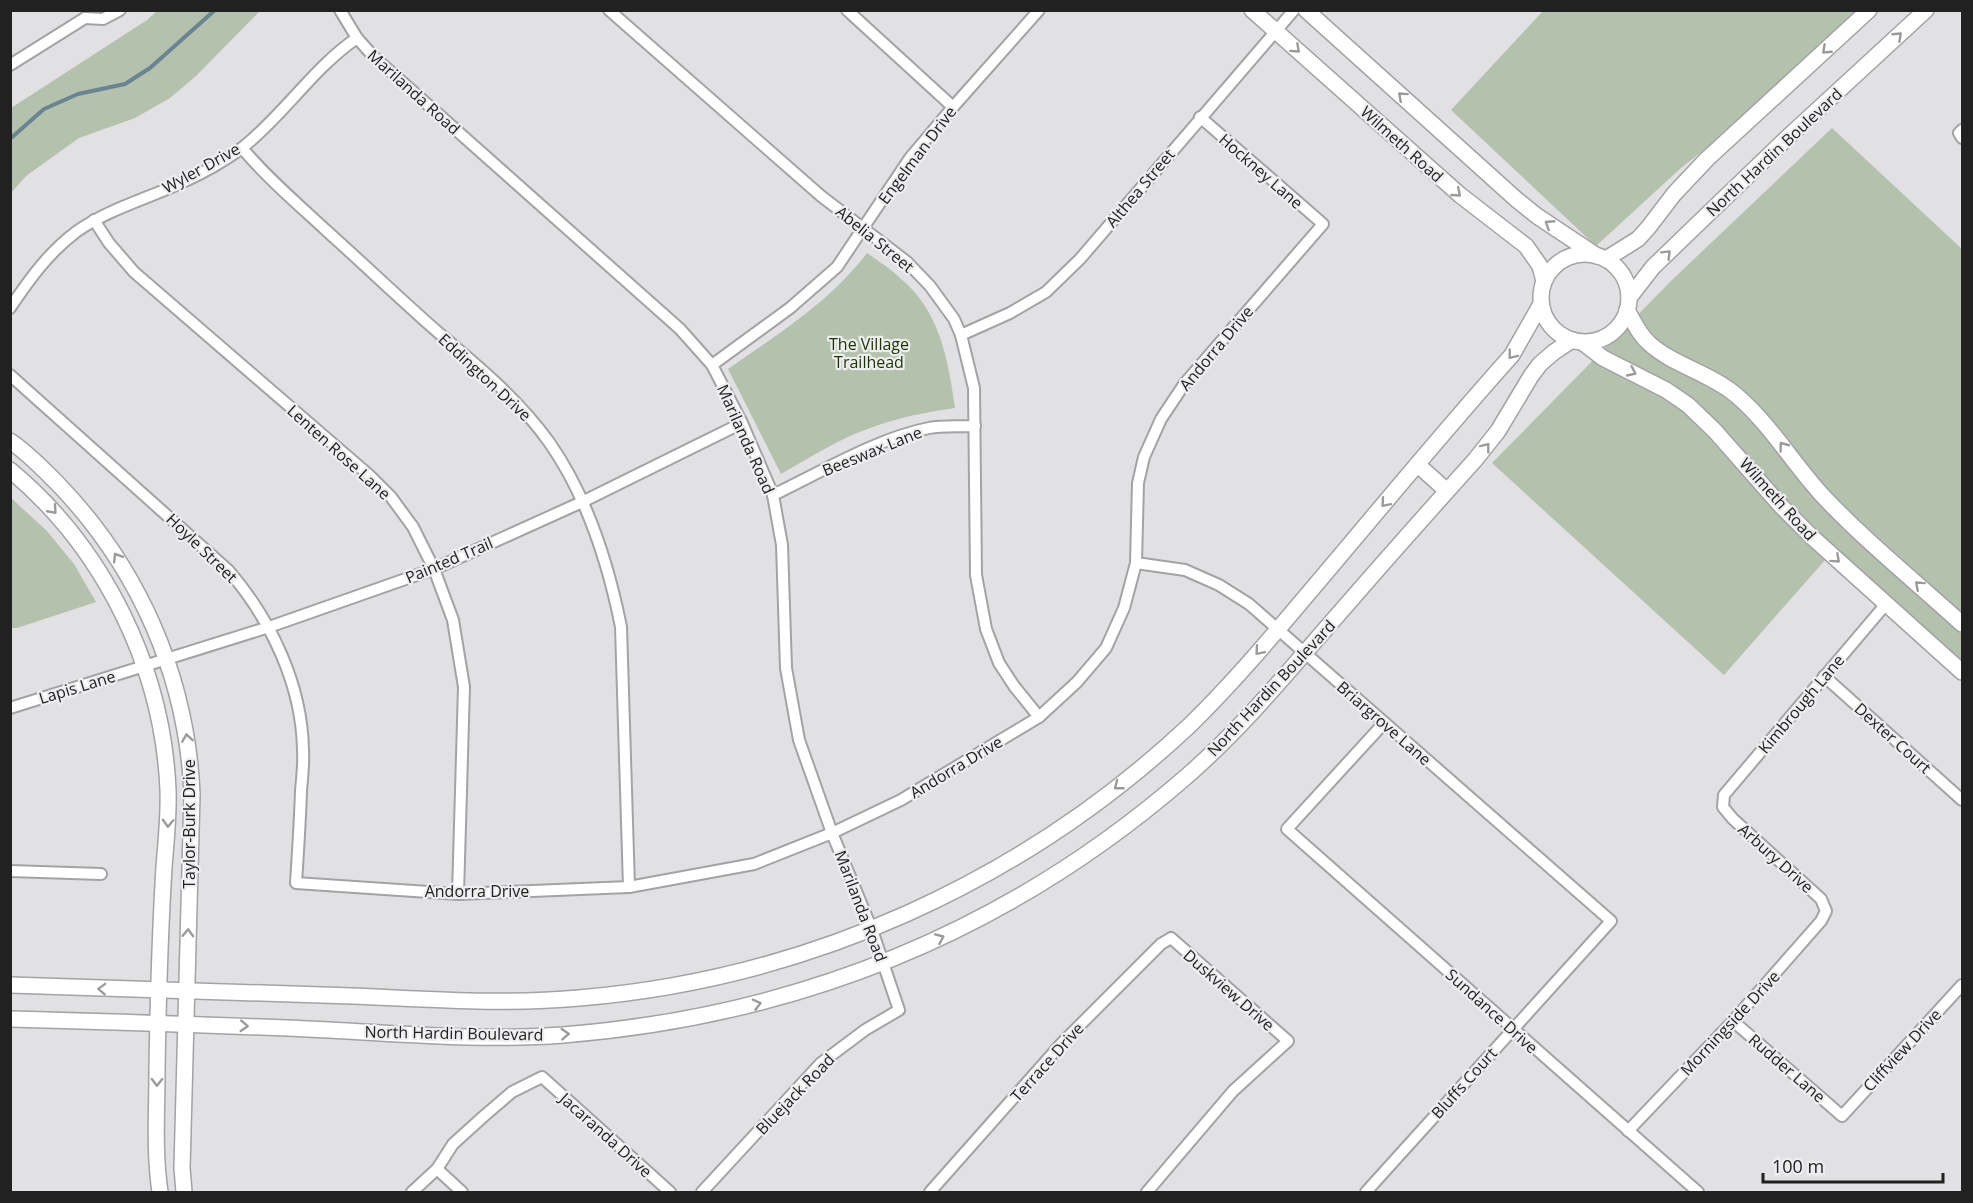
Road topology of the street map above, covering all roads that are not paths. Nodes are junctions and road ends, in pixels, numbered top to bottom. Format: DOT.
graph roads {
  1 [pos="120,10"];
  2 [pos="340,10"];
  3 [pos="609,10"];
  4 [pos="847,10"];
  5 [pos="1039,10"];
  6 [pos="1252,10"];
  7 [pos="1294,10"];
  8 [pos="1306,10"];
  9 [pos="1869,10"];
  10 [pos="1926,10"];
  11 [pos="83,14"];
  12 [pos="1275,31"];
  13 [pos="357,38"];
  14 [pos="10,65"];
  15 [pos="953,107"];
  16 [pos="1200,117"];
  17 [pos="242,148"];
  18 [pos="94,220"];
  19 [pos="1323,224"];
  20 [pos="864,229"];
  21 [pos="1602,257"];
  22 [pos="1544,281"];
  23 [pos="1540,304"];
  24 [pos="1628,304"];
  25 [pos="10,308"];
  26 [pos="961,335"];
  27 [pos="1577,341"];
  28 [pos="712,365"];
  29 [pos="10,375"];
  30 [pos="742,423"];
  31 [pos="975,426"];
  32 [pos="10,441"];
  33 [pos="1418,465"];
  34 [pos="10,470"];
  35 [pos="1447,491"];
  36 [pos="773,495"];
  37 [pos="582,502"];
  38 [pos="1136,563"];
  39 [pos="434,568"];
  40 [pos="1886,604"];
  41 [pos="1962,624"];
  42 [pos="269,627"];
  43 [pos="1277,630"];
  44 [pos="1304,654"];
  45 [pos="167,660"];
  46 [pos="144,666"];
  47 [pos="1962,672"];
  48 [pos="1824,676"];
  49 [pos="10,708"];
  50 [pos="1039,717"];
  51 [pos="1383,723"];
  52 [pos="1962,800"];
  53 [pos="1723,807"];
  54 [pos="832,833"];
  55 [pos="10,872"];
  56 [pos="101,874"];
  57 [pos="297,883"];
  58 [pos="629,887"];
  59 [pos="458,894"];
  60 [pos="1826,911"];
  61 [pos="1611,921"];
  62 [pos="872,930"];
  63 [pos="1171,938"];
  64 [pos="884,962"];
  65 [pos="1962,985"];
  66 [pos="10,986"];
  67 [pos="160,991"];
  68 [pos="186,991"];
  69 [pos="899,1010"];
  70 [pos="10,1019"];
  71 [pos="1733,1021"];
  72 [pos="158,1023"];
  73 [pos="185,1024"];
  74 [pos="1513,1029"];
  75 [pos="1842,1116"];
  76 [pos="1628,1131"];
  77 [pos="437,1169"];
  78 [pos="160,1192"];
  79 [pos="184,1192"];
  80 [pos="412,1192"];
  81 [pos="462,1192"];
  82 [pos="670,1192"];
  83 [pos="702,1192"];
  84 [pos="930,1192"];
  85 [pos="1147,1192"];
  86 [pos="1366,1192"];
  87 [pos="1698,1192"];
  1 -- 11 [label="street"];
  2 -- 13 [label="street, Marilanda Road"];
  3 -- 20 [label="street, Abelia Street"];
  4 -- 15 [label="street"];
  5 -- 15 [label="street, Engelman Drive"];
  6 -- 12 [label="main road, Wilmeth Road"];
  7 -- 12 [label="street, Althea Street"];
  21 -- 8 [label="main road, one-way"];
  9 -- 21 [label="main road, one-way"];
  24 -- 10 [label="main road, North Hardin Boulevard, one-way"];
  11 -- 14 [label="street"];
  12 -- 16 [label="street, Althea Street"];
  12 -- 22 [label="main road, Wilmeth Road, one-way"];
  13 -- 17 [label="street, Wyler Drive"];
  13 -- 28 [label="street, Marilanda Road"];
  15 -- 20 [label="street, Engelman Drive"];
  16 -- 19 [label="street, Hockney Lane"];
  16 -- 26 [label="street, Althea Street"];
  17 -- 18 [label="street, Wyler Drive"];
  17 -- 37 [label="street, Eddington Drive"];
  18 -- 25 [label="street, Wyler Drive"];
  18 -- 39 [label="street, Lenten Rose Lane"];
  19 -- 38 [label="street, Andorra Drive"];
  20 -- 26 [label="street, Abelia Street"];
  20 -- 28 [label="street, Engelman Drive"];
  21 -- 22 [label="main road"];
  21 -- 24 [label="main road"];
  22 -- 23 [label="main road"];
  23 -- 27 [label="main road"];
  23 -- 33 [label="main road, North Hardin Boulevard, one-way"];
  24 -- 27 [label="main road"];
  41 -- 24 [label="main road, one-way"];
  26 -- 31 [label="street, Abelia Street"];
  35 -- 27 [label="main road, North Hardin Boulevard, one-way"];
  27 -- 40 [label="main road, Wilmeth Road, one-way"];
  28 -- 30 [label="street, Marilanda Road"];
  29 -- 42 [label="street, Hoyle Street"];
  30 -- 36 [label="street, Marilanda Road"];
  30 -- 37 [label="street, Painted Trail"];
  31 -- 36 [label="street, Beeswax Lane"];
  31 -- 50 [label="street, Abelia Street"];
  45 -- 32 [label="main road, Taylor-Burk Drive, one-way"];
  33 -- 35 [label="main road"];
  33 -- 43 [label="main road, North Hardin Boulevard, one-way"];
  34 -- 46 [label="main road, Taylor-Burk Drive, one-way"];
  35 -- 44 [label="main road, North Hardin Boulevard"];
  36 -- 54 [label="street, Marilanda Road"];
  37 -- 39 [label="street, Painted Trail"];
  37 -- 58 [label="street, Eddington Drive"];
  38 -- 43 [label="street, Briargrove Lane"];
  38 -- 50 [label="street, Andorra Drive"];
  39 -- 42 [label="street, Painted Trail"];
  39 -- 59 [label="street, Lenten Rose Lane"];
  40 -- 47 [label="main road, Wilmeth Road"];
  40 -- 48 [label="street, Kimbrough Lane"];
  42 -- 45 [label="street, Painted Trail"];
  42 -- 57 [label="street, Hoyle Street"];
  43 -- 44 [label="street, Briargrove Lane"];
  43 -- 62 [label="main road, North Hardin Boulevard, one-way"];
  44 -- 51 [label="street, Briargrove Lane"];
  64 -- 44 [label="main road, North Hardin Boulevard, one-way"];
  45 -- 46 [label="street, Painted Trail"];
  68 -- 45 [label="main road, Taylor-Burk Drive, one-way"];
  46 -- 49 [label="street, Lapis Lane"];
  46 -- 67 [label="main road, Taylor-Burk Drive, one-way"];
  48 -- 52 [label="street, Dexter Court"];
  48 -- 53 [label="street, Kimbrough Lane"];
  50 -- 54 [label="street, Andorra Drive"];
  51 -- 61 [label="street, Briargrove Lane"];
  51 -- 74 [label="street, Sundance Drive"];
  53 -- 60 [label="street, Arbury Drive"];
  54 -- 58 [label="street, Andorra Drive"];
  54 -- 62 [label="street, Marilanda Road"];
  55 -- 56 [label="street"];
  57 -- 59 [label="street, Andorra Drive"];
  58 -- 59 [label="street, Andorra Drive"];
  60 -- 71 [label="street, Morningside Drive"];
  61 -- 74 [label="street, Bluffs Court"];
  62 -- 64 [label="street, Marilanda Road"];
  62 -- 68 [label="main road, North Hardin Boulevard"];
  63 -- 84 [label="street, Terrace Drive"];
  63 -- 85 [label="street, Duskview Drive"];
  64 -- 69 [label="street, Marilanda Road"];
  73 -- 64 [label="main road, North Hardin Boulevard, one-way"];
  65 -- 75 [label="street, Cliffview Drive"];
  67 -- 66 [label="main road, North Hardin Boulevard, one-way"];
  67 -- 68 [label="main road, North Hardin Boulevard"];
  67 -- 72 [label="main road, Taylor-Burk Drive"];
  68 -- 73 [label="main road, Taylor-Burk Drive"];
  69 -- 83 [label="street, Bluejack Road"];
  70 -- 72 [label="main road, North Hardin Boulevard"];
  71 -- 75 [label="street, Rudder Lane"];
  71 -- 76 [label="street, Morningside Drive"];
  72 -- 73 [label="main road, North Hardin Boulevard"];
  72 -- 78 [label="main road, Taylor-Burk Drive, one-way"];
  73 -- 79 [label="main road, Taylor-Burk Drive"];
  74 -- 76 [label="street, Sundance Drive"];
  74 -- 86 [label="street, Bluffs Court"];
  76 -- 87 [label="street, Sundance Drive"];
  77 -- 80 [label="street"];
  77 -- 81 [label="street"];
  77 -- 82 [label="street, Jacaranda Drive"];
}
